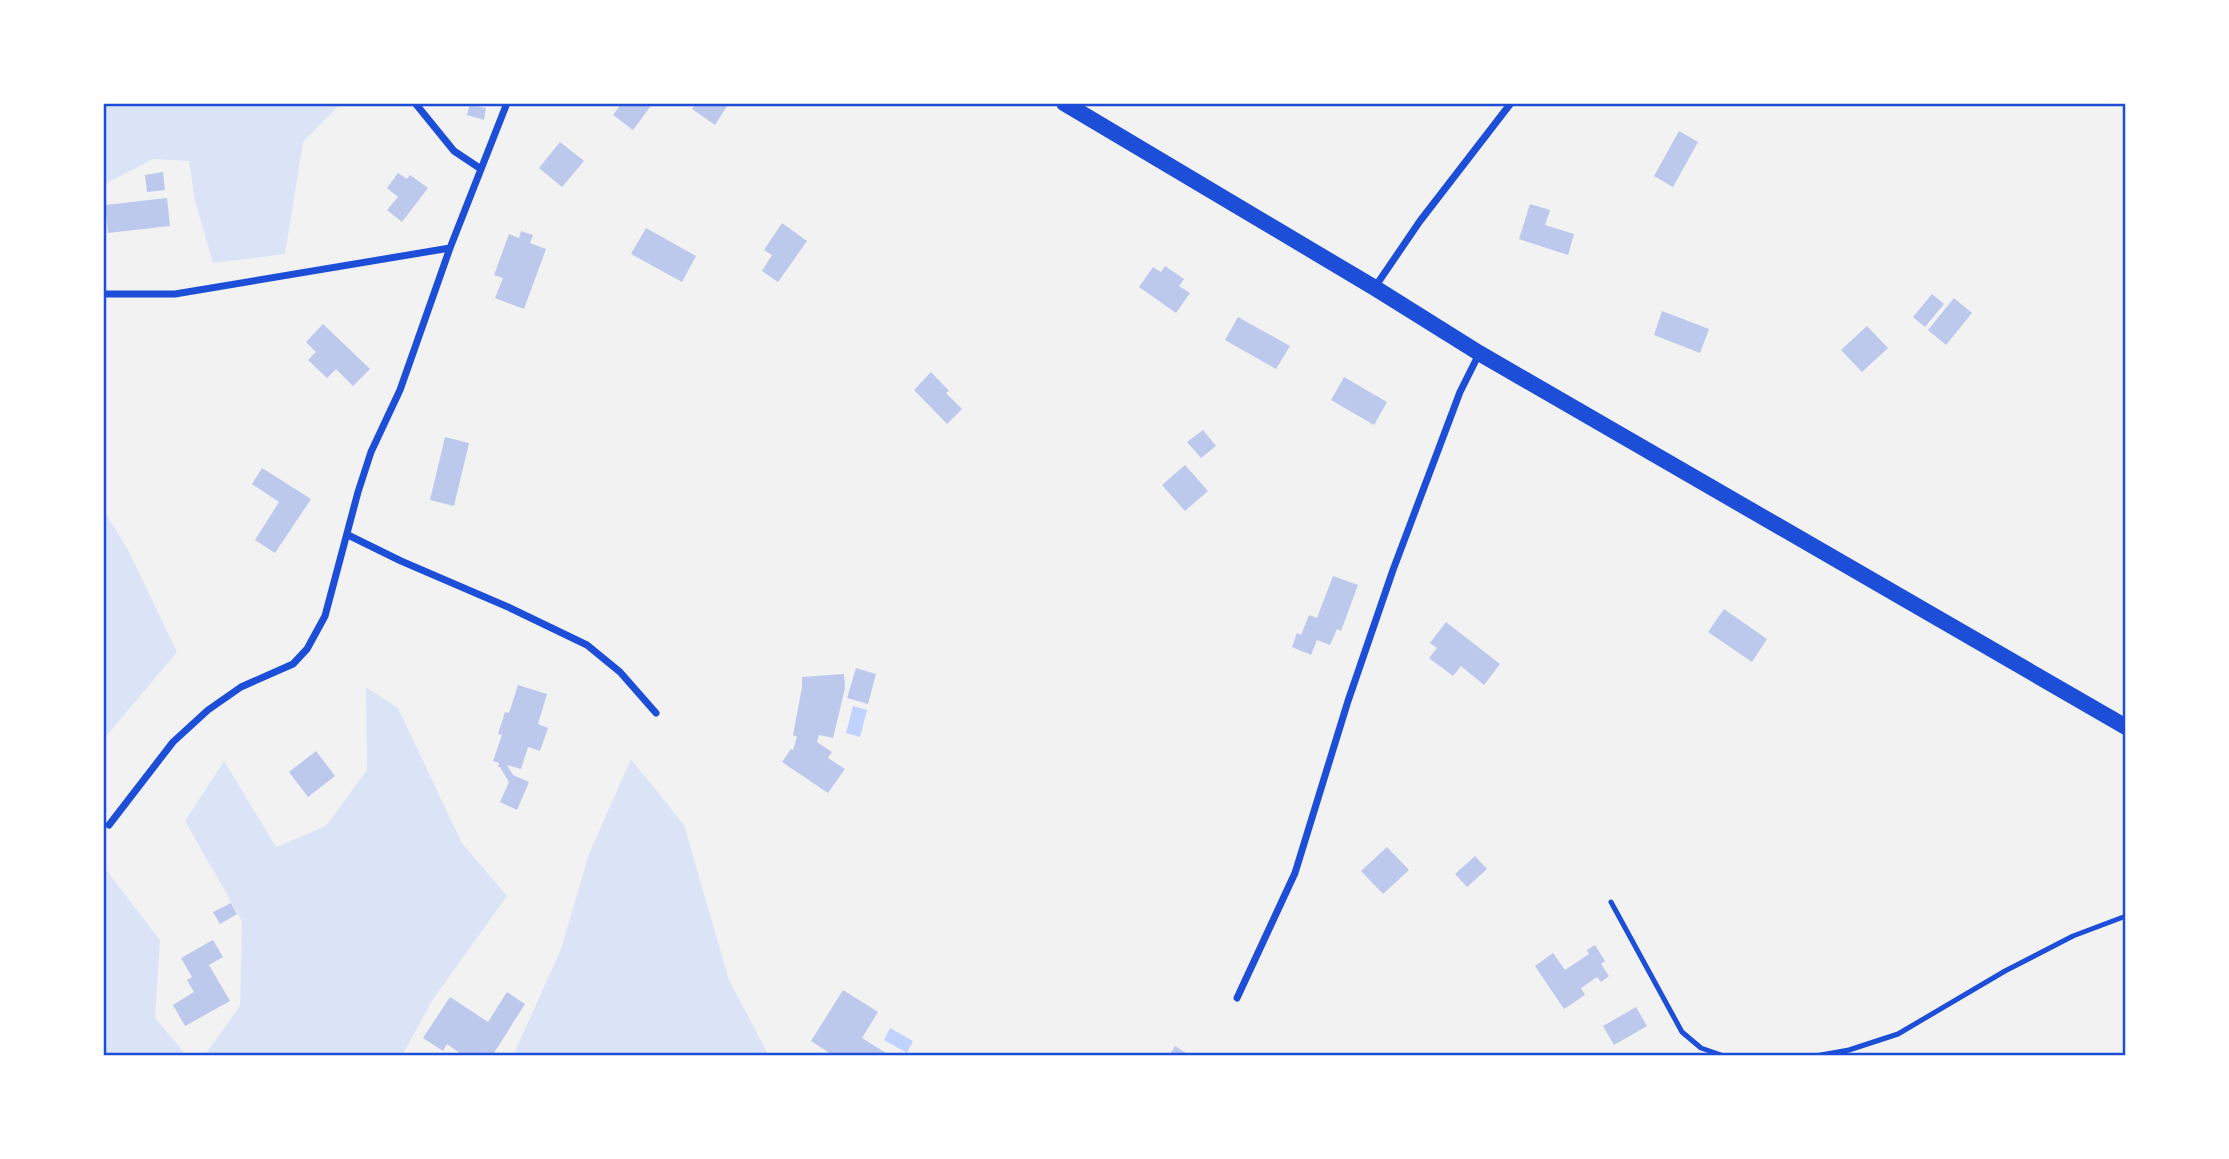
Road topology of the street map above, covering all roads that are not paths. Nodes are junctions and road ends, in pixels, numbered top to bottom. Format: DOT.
graph roads {
  1 [pos="415,103"];
  2 [pos="507,103"];
  3 [pos="1064,103"];
  4 [pos="1511,103"];
  5 [pos="481,169"];
  6 [pos="450,248"];
  7 [pos="1375,288"];
  8 [pos="103,294"];
  9 [pos="1479,353"];
  10 [pos="348,535"];
  11 [pos="656,713"];
  12 [pos="2126,727"];
  13 [pos="109,825"];
  14 [pos="1611,902"];
  15 [pos="2126,916"];
  16 [pos="1237,998"];
  17 [pos="1724,1056"];
  18 [pos="1815,1056"];
  1 -- 5 [label="street"];
  2 -- 5 [label="street"];
  3 -- 7 [label="main road"];
  4 -- 7 [label="street"];
  5 -- 6 [label="street"];
  6 -- 8 [label="street"];
  6 -- 10 [label="street"];
  7 -- 9 [label="main road"];
  9 -- 12 [label="main road"];
  9 -- 16 [label="street"];
  10 -- 11 [label="street"];
  10 -- 13 [label="street"];
  14 -- 17 [label="lane"];
  15 -- 18 [label="lane"];
}
